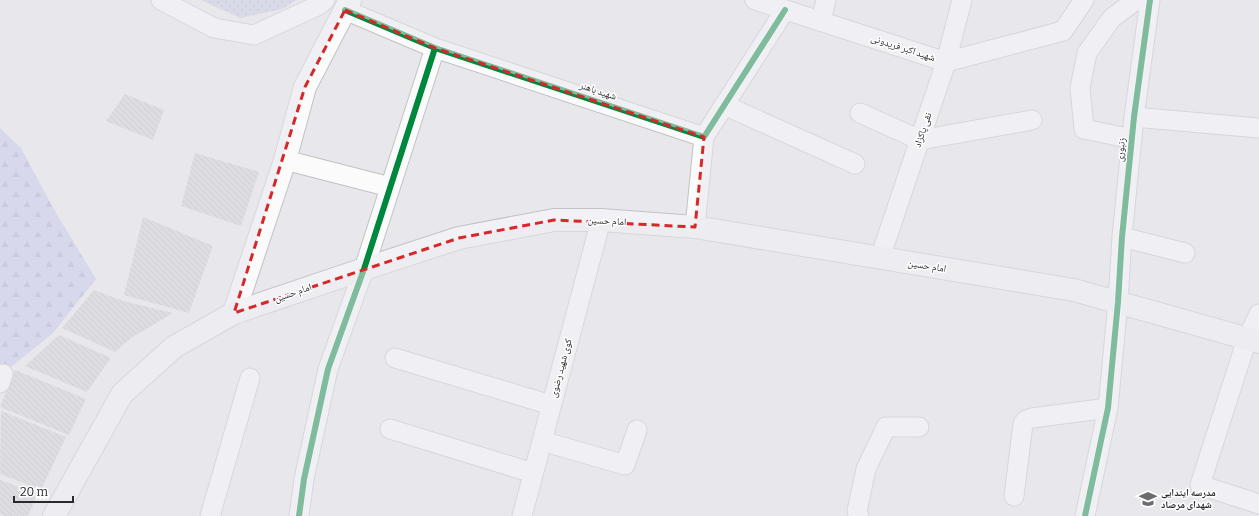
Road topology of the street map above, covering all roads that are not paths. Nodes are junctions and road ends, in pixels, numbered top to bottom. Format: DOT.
graph roads {
  1 [pos="161,0"];
  2 [pos="325,0"];
  3 [pos="755,0"];
  4 [pos="826,0"];
  5 [pos="962,0"];
  6 [pos="1084,0"];
  7 [pos="1136,0"];
  8 [pos="1150,0"];
  9 [pos="348,5"];
  10 [pos="785,10"];
  11 [pos="821,21"];
  12 [pos="435,48"];
  13 [pos="946,62"];
  14 [pos="724,105"];
  15 [pos="860,113"];
  16 [pos="1134,117"];
  17 [pos="1032,120"];
  18 [pos="1259,128"];
  19 [pos="704,137"];
  20 [pos="1132,139"];
  21 [pos="920,140"];
  22 [pos="284,160"];
  23 [pos="854,164"];
  24 [pos="390,187"];
  25 [pos="601,220"];
  26 [pos="695,227"];
  27 [pos="1122,238"];
  28 [pos="1185,253"];
  29 [pos="880,258"];
  30 [pos="364,269"];
  31 [pos="1118,302"];
  32 [pos="234,314"];
  33 [pos="1259,314"];
  34 [pos="1253,341"];
  35 [pos="395,358"];
  36 [pos="250,378"];
  37 [pos="551,405"];
  38 [pos="1108,408"];
  39 [pos="918,427"];
  40 [pos="390,429"];
  41 [pos="637,430"];
  42 [pos="542,441"];
  43 [pos="533,473"];
  44 [pos="1014,496"];
  45 [pos="1259,504"];
  46 [pos="54,516"];
  47 [pos="210,516"];
  48 [pos="299,516"];
  49 [pos="522,516"];
  50 [pos="859,516"];
  51 [pos="1085,516"];
  1 -- 2 [label="street"];
  3 -- 10 [label="street, شهید اکبر فریدونی"];
  4 -- 11 [label="street"];
  5 -- 13 [label="street, نقی پاکزاد"];
  6 -- 13 [label="street, شهید اکبر فریدونی"];
  7 -- 20 [label="street"];
  8 -- 16 [label="street, زنبوری"];
  9 -- 12 [label="street, شهید باهنر"];
  9 -- 22 [label="street"];
  10 -- 11 [label="street, شهید اکبر فریدونی"];
  10 -- 14 [label="street"];
  11 -- 13 [label="street, شهید اکبر فریدونی"];
  12 -- 19 [label="street, شهید باهنر"];
  12 -- 24 [label="street"];
  13 -- 21 [label="street, نقی پاکزاد"];
  14 -- 19 [label="street"];
  14 -- 23 [label="street"];
  15 -- 21 [label="street"];
  16 -- 18 [label="street"];
  16 -- 20 [label="street, زنبوری"];
  17 -- 21 [label="street"];
  19 -- 26 [label="street"];
  20 -- 27 [label="street, زنبوری"];
  21 -- 29 [label="street, نقی پاکزاد"];
  22 -- 24 [label="street"];
  22 -- 32 [label="street"];
  24 -- 30 [label="street"];
  25 -- 26 [label="main road, امام حسین"];
  25 -- 30 [label="main road, امام حسین"];
  25 -- 37 [label="street, کوی شهید رضوی"];
  26 -- 29 [label="main road, امام حسین"];
  27 -- 28 [label="street"];
  27 -- 31 [label="street, زنبوری"];
  29 -- 31 [label="main road, امام حسین"];
  30 -- 32 [label="main road, امام حسین"];
  30 -- 48 [label="street"];
  31 -- 34 [label="main road, امام حسین"];
  31 -- 38 [label="street, زنبوری"];
  32 -- 46 [label="main road, امام حسین"];
  33 -- 34 [label="street"];
  34 -- 45 [label="street"];
  35 -- 37 [label="street"];
  36 -- 47 [label="street"];
  37 -- 42 [label="street, کوی شهید رضوی"];
  38 -- 44 [label="street"];
  38 -- 51 [label="street, زنبوری"];
  39 -- 50 [label="street"];
  40 -- 43 [label="street"];
  41 -- 42 [label="street"];
  42 -- 43 [label="street, کوی شهید رضوی"];
  43 -- 49 [label="street, کوی شهید رضوی"];
}
